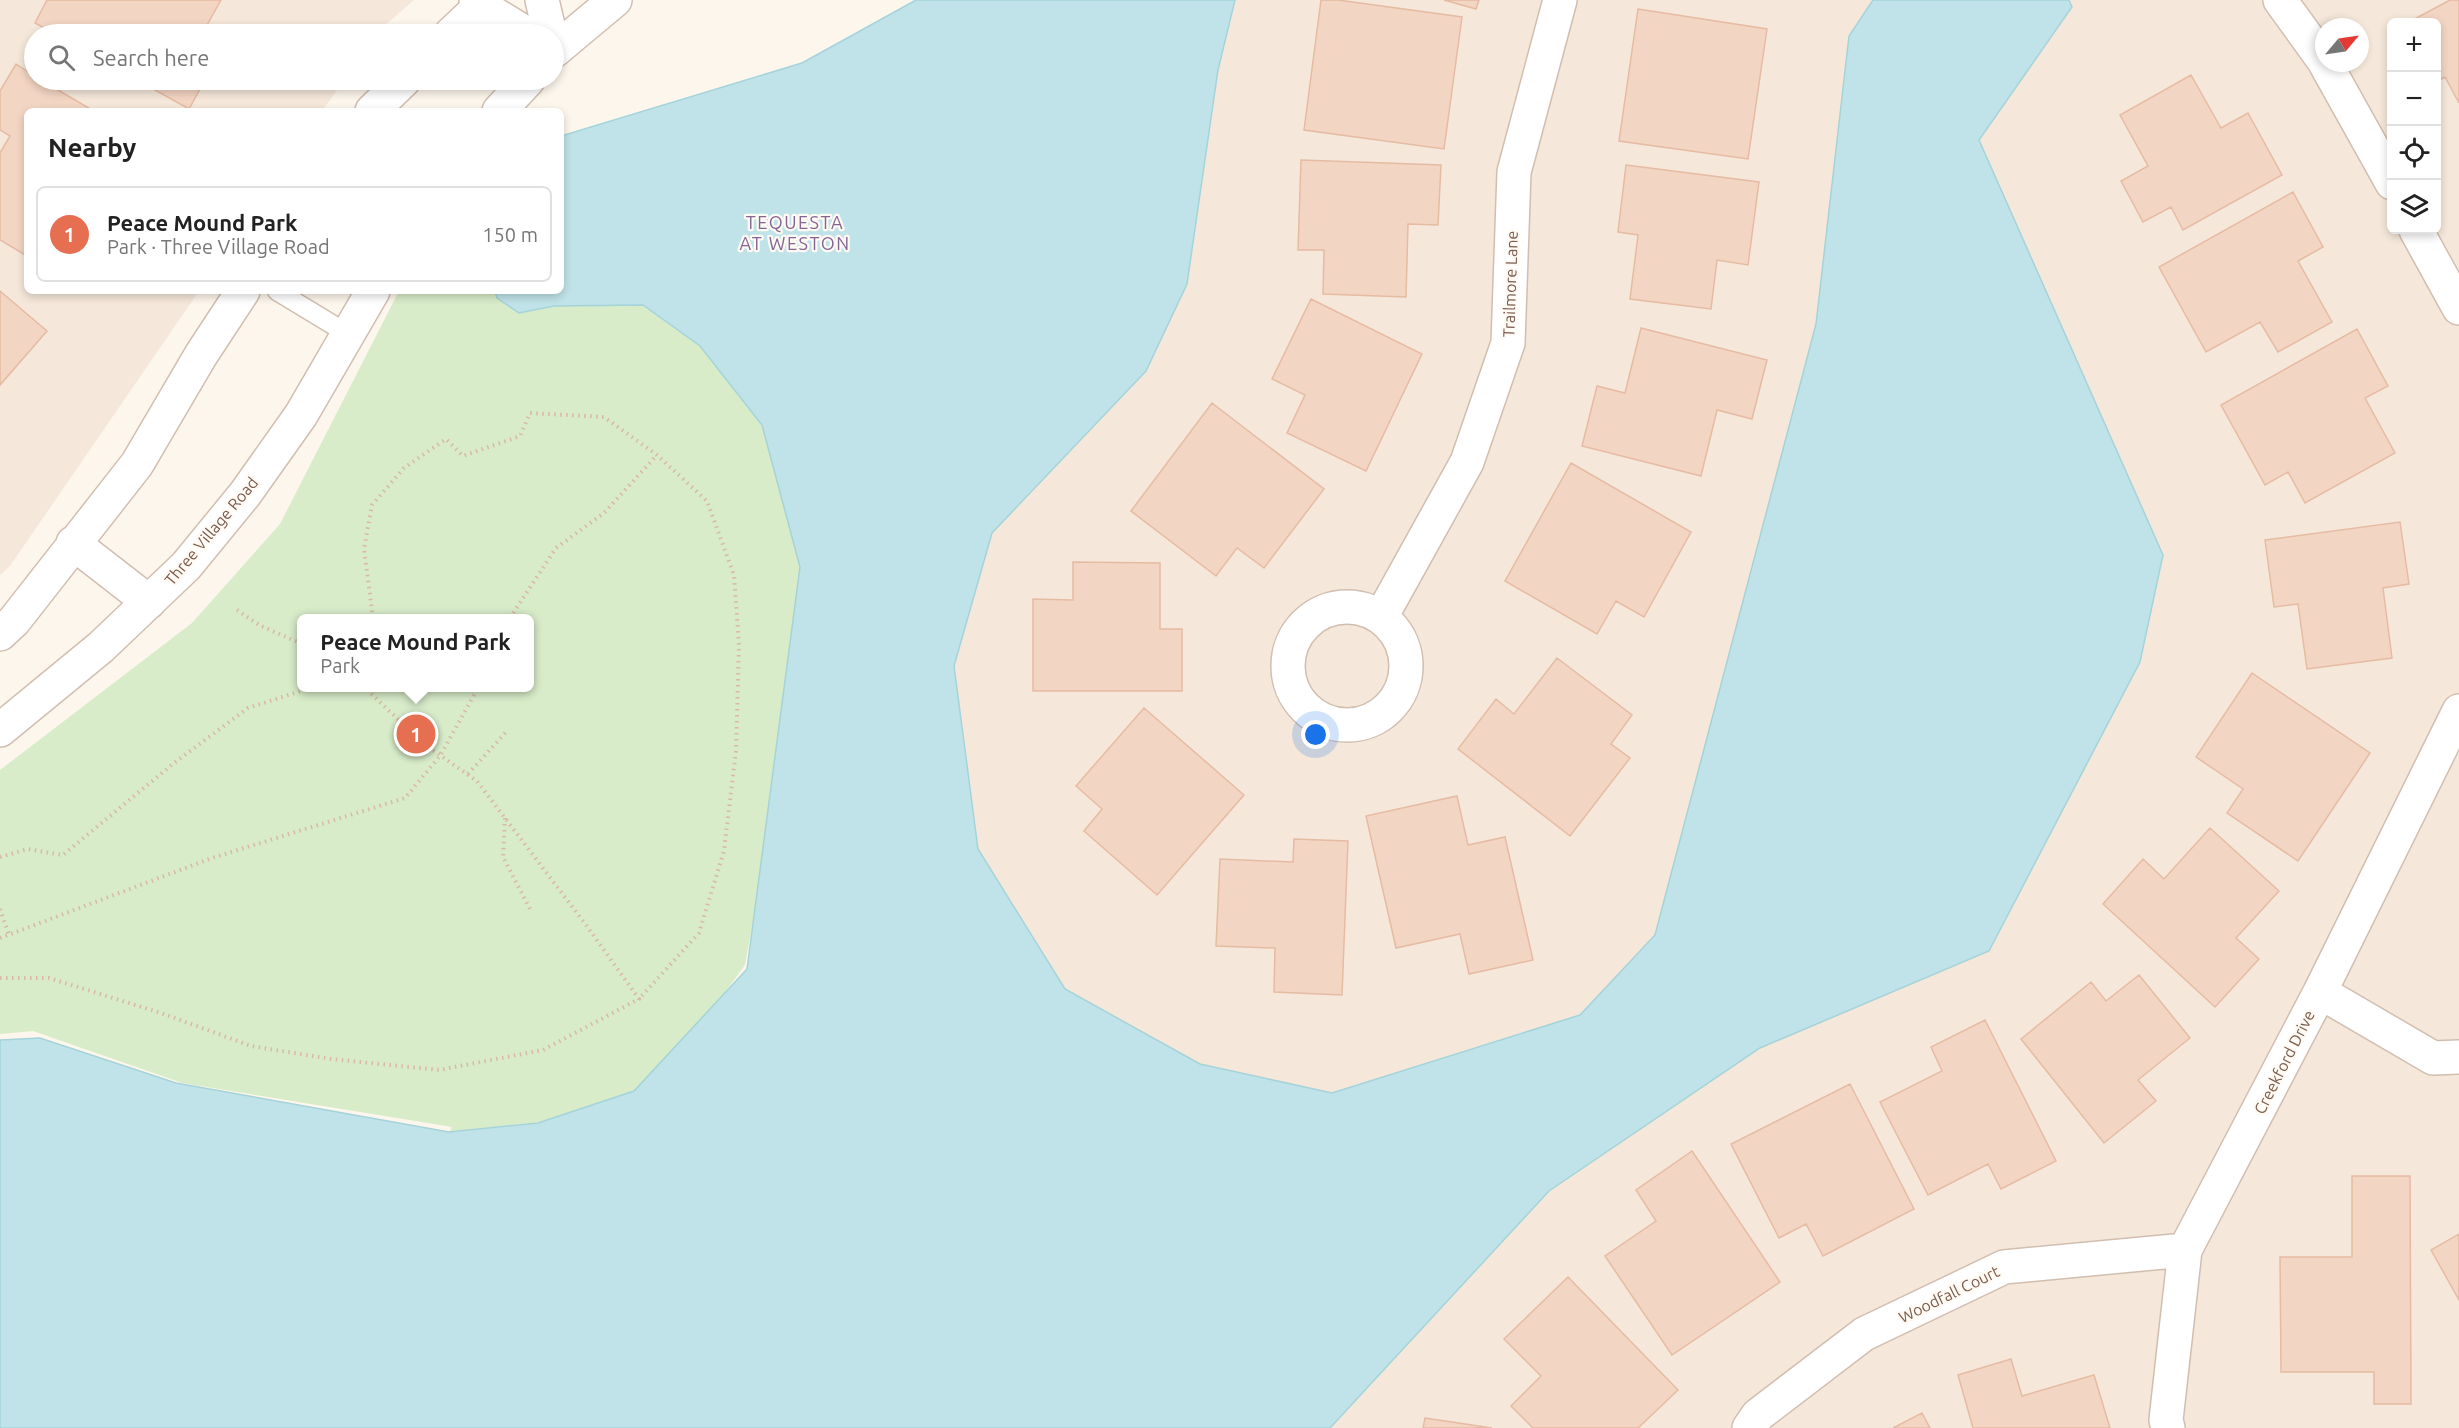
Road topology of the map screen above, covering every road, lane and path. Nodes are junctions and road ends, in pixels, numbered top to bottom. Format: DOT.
graph roads {
  1 [pos="542,0"];
  2 [pos="615,0"];
  3 [pos="1560,0"];
  4 [pos="2280,0"];
  5 [pos="481,2"];
  6 [pos="460,24"];
  7 [pos="513,24"];
  8 [pos="548,24"];
  9 [pos="564,43"];
  10 [pos="2315,48"];
  11 [pos="2330,72"];
  12 [pos="394,90"];
  13 [pos="519,90"];
  14 [pos="375,108"];
  15 [pos="502,108"];
  16 [pos="2389,180"];
  17 [pos="2418,234"];
  18 [pos="241,294"];
  19 [pos="282,294"];
  20 [pos="371,294"];
  21 [pos="2459,308"];
  22 [pos="348,334"];
  23 [pos="657,455"];
  24 [pos="73,543"];
  25 [pos="149,602"];
  26 [pos="237,610"];
  27 [pos="372,614"];
  28 [pos="513,614"];
  29 [pos="1381,617"];
  30 [pos="0,634"];
  31 [pos="297,642"];
  32 [pos="297,691"];
  33 [pos="370,692"];
  34 [pos="475,692"];
  35 [pos="2459,711"];
  36 [pos="0,730"];
  37 [pos="507,731"];
  38 [pos="440,756"];
  39 [pos="468,774"];
  40 [pos="505,818"];
  41 [pos="0,857"];
  42 [pos="0,909"];
  43 [pos="531,911"];
  44 [pos="9,935"];
  45 [pos="0,938"];
  46 [pos="0,978"];
  47 [pos="2320,992"];
  48 [pos="639,999"];
  49 [pos="2459,1057"];
  50 [pos="2185,1250"];
  51 [pos="1749,1428"];
  52 [pos="2168,1428"];
  1 -- 8 [label="street"];
  2 -- 9 [label="street"];
  3 -- 29 [label="street, Trailmore Lane"];
  4 -- 10 [label="street"];
  5 -- 6 [label="street"];
  5 -- 7 [label="street"];
  11 -- 16 [label="street"];
  12 -- 14 [label="street"];
  13 -- 15 [label="street"];
  17 -- 21 [label="street"];
  18 -- 24 [label="street"];
  19 -- 22 [label="lane"];
  20 -- 22 [label="street, Three Village Road"];
  22 -- 25 [label="street, Three Village Road"];
  23 -- 27 [label="path"];
  23 -- 28 [label="path"];
  23 -- 48 [label="path"];
  24 -- 25 [label="street"];
  24 -- 30 [label="street"];
  25 -- 36 [label="street, Three Village Road"];
  26 -- 31 [label="path"];
  32 -- 41 [label="path"];
  33 -- 38 [label="path"];
  34 -- 38 [label="path"];
  35 -- 47 [label="street, Creekford Drive"];
  37 -- 39 [label="path"];
  38 -- 39 [label="path"];
  38 -- 44 [label="path"];
  39 -- 40 [label="path"];
  40 -- 43 [label="path"];
  40 -- 48 [label="path"];
  42 -- 44 [label="path"];
  44 -- 45 [label="path"];
  46 -- 48 [label="path"];
  47 -- 49 [label="street"];
  47 -- 50 [label="street, Creekford Drive"];
  50 -- 51 [label="street, Woodfall Court"];
  50 -- 52 [label="street, Creekford Drive"];
}
